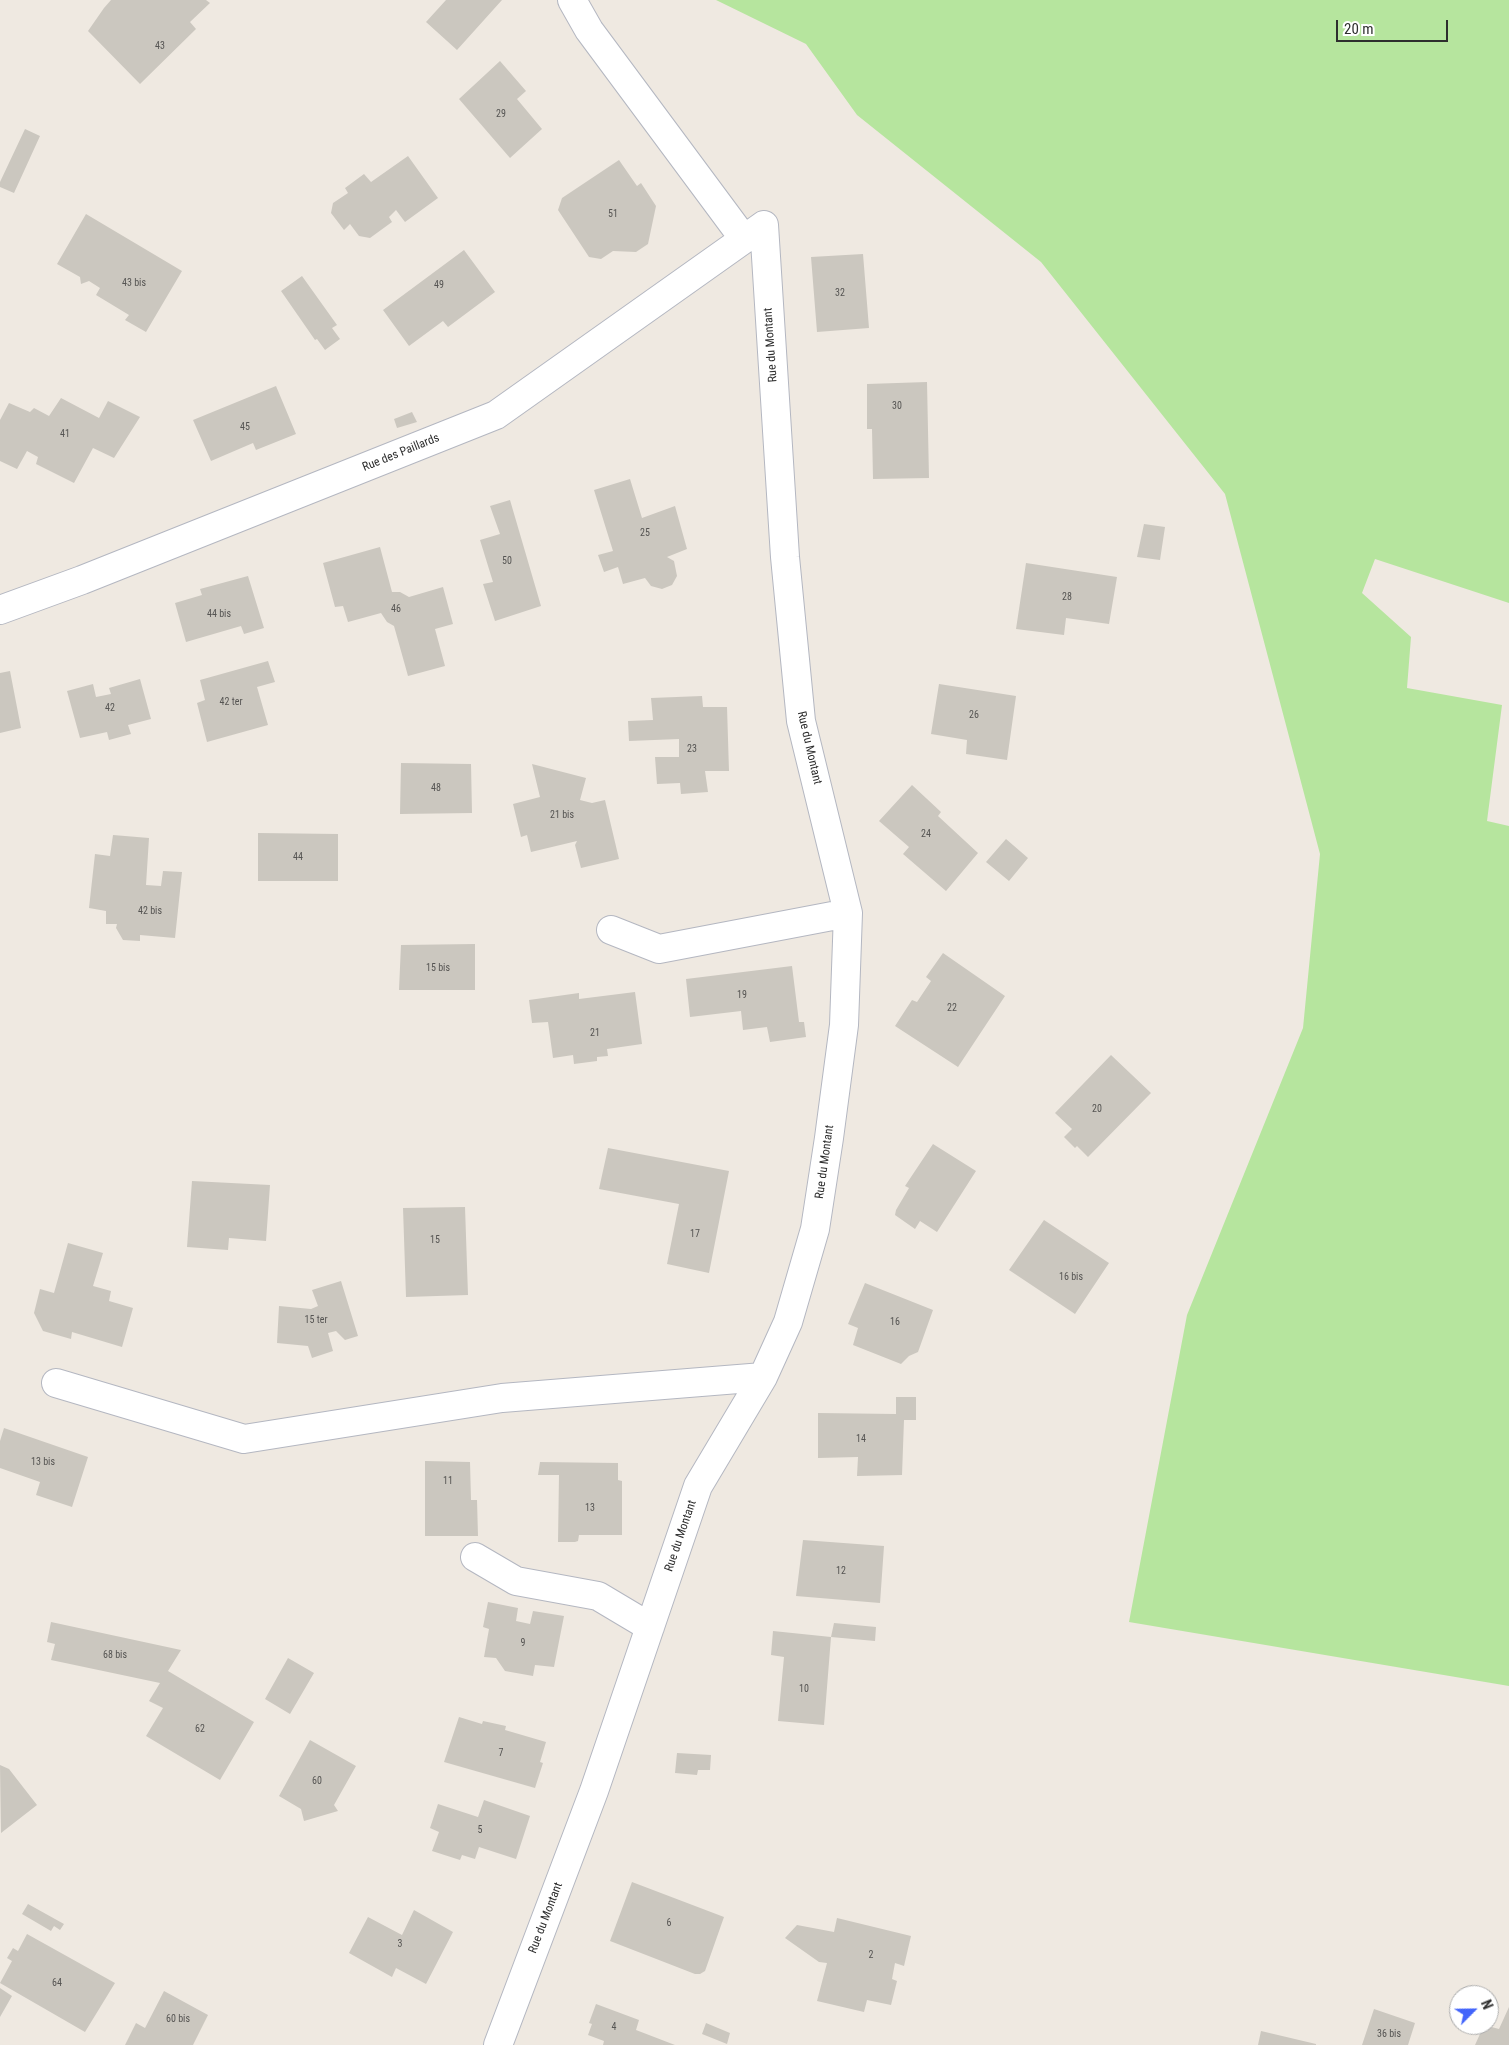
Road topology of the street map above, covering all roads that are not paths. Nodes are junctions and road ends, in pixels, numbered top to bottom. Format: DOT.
graph roads {
  1 [pos="572,0"];
  2 [pos="754,232"];
  3 [pos="0,610"];
  4 [pos="848,914"];
  5 [pos="611,930"];
  6 [pos="763,1377"];
  7 [pos="56,1383"];
  8 [pos="475,1557"];
  9 [pos="650,1627"];
  10 [pos="498,2045"];
  1 -- 2 [label="street"];
  2 -- 3 [label="street, Rue des Paillards"];
  2 -- 4 [label="street, Rue du Montant"];
  4 -- 5 [label="street"];
  4 -- 6 [label="street, Rue du Montant"];
  6 -- 7 [label="street"];
  6 -- 9 [label="street, Rue du Montant"];
  8 -- 9 [label="street"];
  9 -- 10 [label="street, Rue du Montant"];
}
